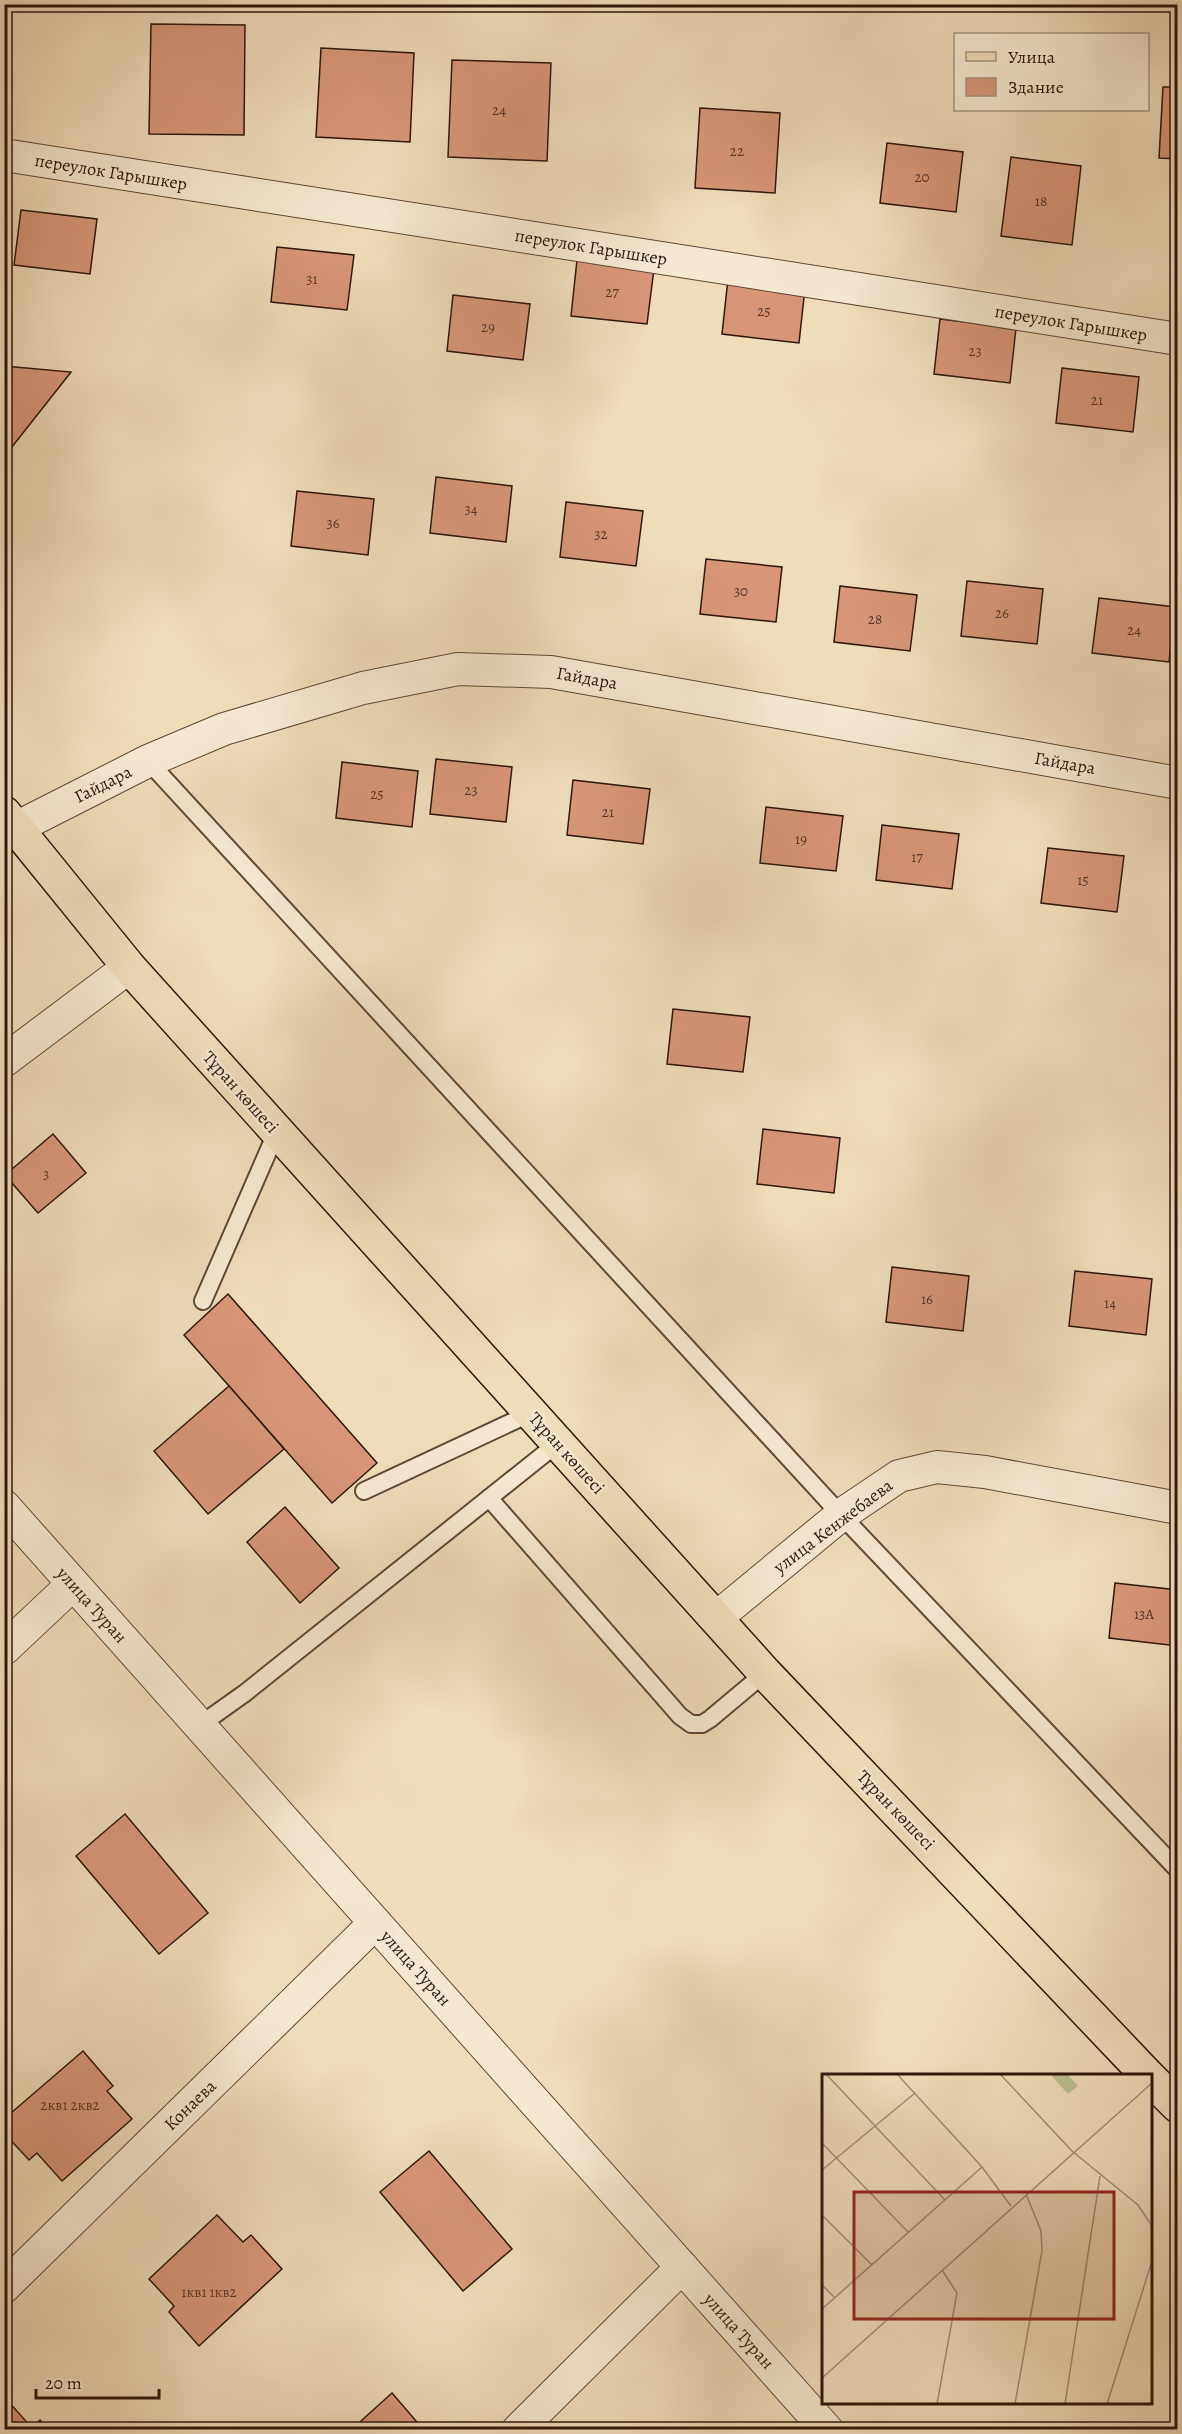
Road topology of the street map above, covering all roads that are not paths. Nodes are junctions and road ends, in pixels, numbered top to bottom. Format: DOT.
graph roads {
  1 [pos="4,155"];
  2 [pos="1178,339"];
  3 [pos="148,762"];
  4 [pos="1178,783"];
  5 [pos="11,820"];
  6 [pos="129,967"];
  7 [pos="4,1061"];
  8 [pos="277,1131"];
  9 [pos="203,1302"];
  10 [pos="531,1413"];
  11 [pos="558,1443"];
  12 [pos="364,1491"];
  13 [pos="489,1498"];
  14 [pos="4,1506"];
  15 [pos="1178,1508"];
  16 [pos="841,1515"];
  17 [pos="73,1584"];
  18 [pos="716,1618"];
  19 [pos="4,1649"];
  20 [pos="765,1673"];
  21 [pos="200,1725"];
  22 [pos="1178,1870"];
  23 [pos="375,1923"];
  24 [pos="1146,2074"];
  25 [pos="1152,2080"];
  26 [pos="1178,2106"];
  27 [pos="682,2267"];
  28 [pos="4,2287"];
  29 [pos="518,2430"];
  30 [pos="827,2430"];
  1 -- 2 [label="street, переулок Гарышкер"];
  3 -- 4 [label="street, Гайдара"];
  3 -- 5 [label="street, Гайдара"];
  3 -- 16 [label="lane"];
  5 -- 6 [label="main road, Тұран көшесі"];
  6 -- 7 [label="street"];
  6 -- 8 [label="main road, Тұран көшесі"];
  8 -- 9 [label="lane"];
  8 -- 10 [label="main road, Тұран көшесі"];
  10 -- 11 [label="main road, Тұран көшесі"];
  10 -- 12 [label="lane"];
  11 -- 13 [label="lane"];
  11 -- 18 [label="main road, Тұран көшесі"];
  13 -- 20 [label="lane"];
  13 -- 21 [label="lane"];
  14 -- 17 [label="street, улица Туран"];
  15 -- 16 [label="street, улица Кенжебаева"];
  16 -- 18 [label="street, улица Кенжебаева"];
  16 -- 22 [label="lane"];
  17 -- 19 [label="street"];
  17 -- 21 [label="street, улица Туран"];
  18 -- 20 [label="main road, Тұран көшесі"];
  20 -- 24 [label="main road, Тұран көшесі"];
  21 -- 23 [label="street, улица Туран"];
  23 -- 27 [label="street, улица Туран"];
  23 -- 28 [label="street, Конаева"];
  25 -- 26 [label="main road, Тұран көшесі"];
  27 -- 29 [label="street"];
  27 -- 30 [label="street, улица Туран"];
}
